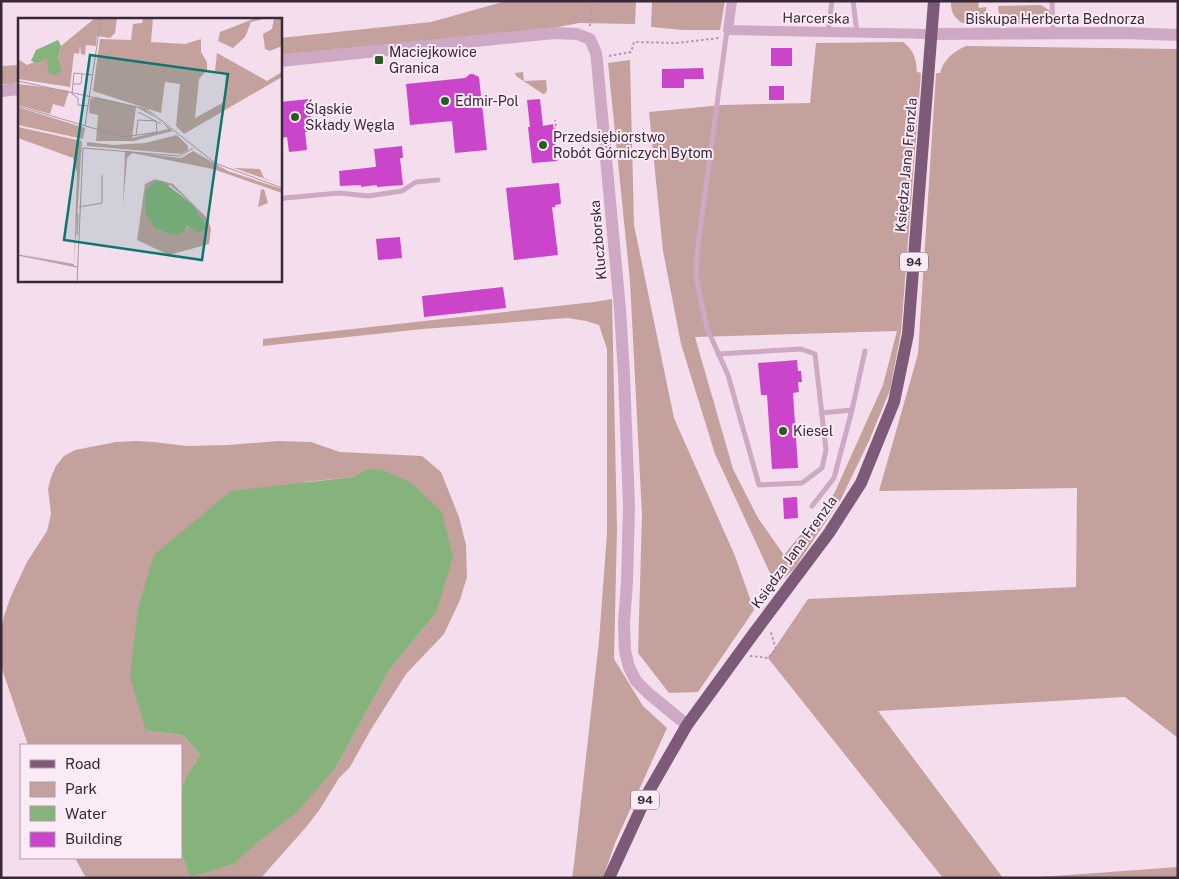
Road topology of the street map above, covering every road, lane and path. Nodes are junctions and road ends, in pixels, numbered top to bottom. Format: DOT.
graph roads {
  1 [pos="592,1"];
  2 [pos="732,1"];
  3 [pos="832,1"];
  4 [pos="854,1"];
  5 [pos="934,1"];
  6 [pos="1052,1"];
  7 [pos="828,32"];
  8 [pos="857,32"];
  9 [pos="727,33"];
  10 [pos="932,34"];
  11 [pos="1053,34"];
  12 [pos="1178,34"];
  13 [pos="590,39"];
  14 [pos="607,52"];
  15 [pos="281,61"];
  16 [pos="555,120"];
  17 [pos="554,129"];
  18 [pos="438,180"];
  19 [pos="281,200"];
  20 [pos="865,351"];
  21 [pos="718,354"];
  22 [pos="852,410"];
  23 [pos="821,413"];
  24 [pos="812,506"];
  25 [pos="768,626"];
  26 [pos="748,656"];
  27 [pos="687,725"];
  28 [pos="609,878"];
  1 -- 13 [label="path"];
  2 -- 9 [label="street"];
  3 -- 7 [label="lane"];
  4 -- 8 [label="lane"];
  5 -- 10 [label="main road, Księdza Jana Frenzla / 94"];
  6 -- 11 [label="lane"];
  7 -- 8 [label="street, Harcerska"];
  7 -- 9 [label="street, Harcerska"];
  8 -- 10 [label="street, Harcerska"];
  9 -- 14 [label="path"];
  9 -- 21 [label="lane"];
  10 -- 11 [label="street, Biskupa Herberta Bednorza"];
  10 -- 27 [label="main road, Księdza Jana Frenzla / 94"];
  11 -- 12 [label="street, Biskupa Herberta Bednorza"];
  13 -- 15 [label="street"];
  13 -- 27 [label="street, Kluczborska"];
  16 -- 17 [label="path"];
  18 -- 19 [label="lane"];
  20 -- 22 [label="lane"];
  21 -- 23 [label="lane"];
  21 -- 23 [label="lane"];
  22 -- 23 [label="lane"];
  22 -- 24 [label="lane"];
  25 -- 26 [label="path"];
  27 -- 28 [label="main road, Księdza Jana Frenzla / 94"];
}
